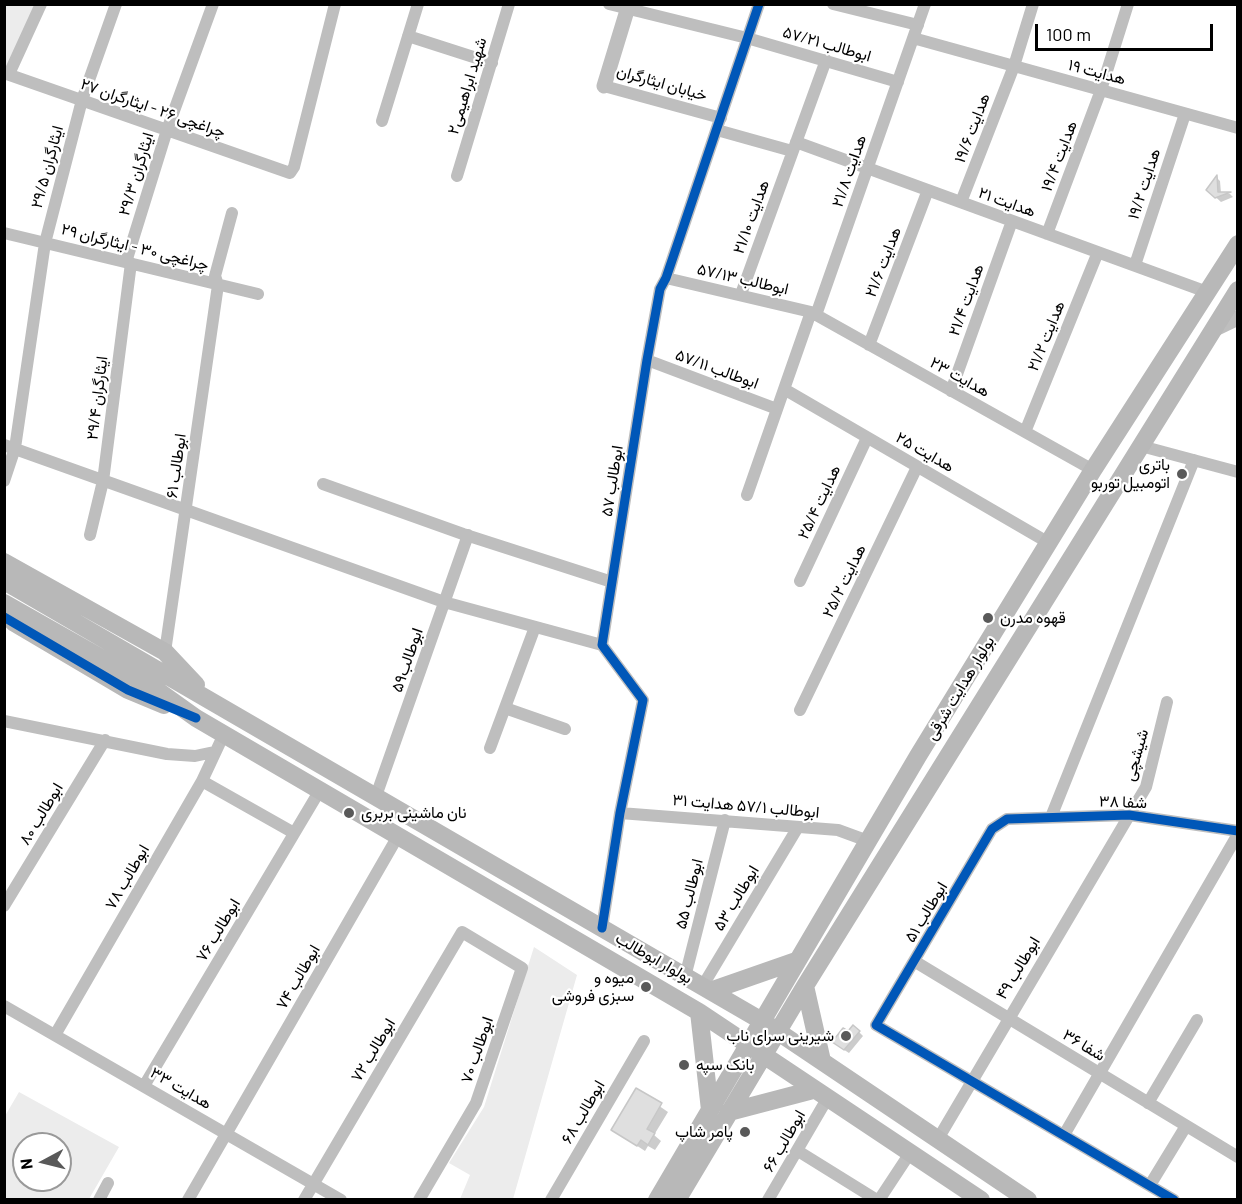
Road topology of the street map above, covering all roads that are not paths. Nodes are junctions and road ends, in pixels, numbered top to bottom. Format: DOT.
graph roads {
  1 [pos="41,4"];
  2 [pos="116,4"];
  3 [pos="213,4"];
  4 [pos="335,4"];
  5 [pos="418,4"];
  6 [pos="509,4"];
  7 [pos="609,4"];
  8 [pos="759,4"];
  9 [pos="833,4"];
  10 [pos="925,4"];
  11 [pos="1033,4"];
  12 [pos="1128,4"];
  13 [pos="628,8"];
  14 [pos="918,25"];
  15 [pos="408,36"];
  16 [pos="747,38"];
  17 [pos="913,38"];
  18 [pos="825,60"];
  19 [pos="492,63"];
  20 [pos="1014,66"];
  21 [pos="7,74"];
  22 [pos="898,82"];
  23 [pos="604,86"];
  24 [pos="1101,90"];
  25 [pos="82,100"];
  26 [pos="1185,114"];
  27 [pos="382,121"];
  28 [pos="719,124"];
  29 [pos="1238,128"];
  30 [pos="167,130"];
  31 [pos="794,147"];
  32 [pos="867,168"];
  33 [pos="458,177"];
  34 [pos="928,190"];
  35 [pos="961,202"];
  36 [pos="232,213"];
  37 [pos="1012,221"];
  38 [pos="4,233"];
  39 [pos="1047,234"];
  40 [pos="45,243"];
  41 [pos="1238,244"];
  42 [pos="1098,252"];
  43 [pos="129,263"];
  44 [pos="1135,266"];
  45 [pos="666,278"];
  46 [pos="218,285"];
  47 [pos="1238,290"];
  48 [pos="1208,292"];
  49 [pos="258,294"];
  50 [pos="741,294"];
  51 [pos="813,313"];
  52 [pos="1238,318"];
  53 [pos="1213,330"];
  54 [pos="869,345"];
  55 [pos="647,360"];
  56 [pos="784,389"];
  57 [pos="951,391"];
  58 [pos="777,409"];
  59 [pos="1025,432"];
  60 [pos="867,438"];
  61 [pos="10,446"];
  62 [pos="1141,446"];
  63 [pos="1194,460"];
  64 [pos="917,467"];
  65 [pos="1093,470"];
  66 [pos="1238,472"];
  67 [pos="4,481"];
  68 [pos="103,481"];
  69 [pos="323,484"];
  70 [pos="747,495"];
  71 [pos="187,510"];
  72 [pos="90,535"];
  73 [pos="468,535"];
  74 [pos="1049,543"];
  75 [pos="4,562"];
  76 [pos="800,580"];
  77 [pos="4,581"];
  78 [pos="612,582"];
  79 [pos="444,602"];
  80 [pos="4,603"];
  81 [pos="4,617"];
  82 [pos="535,627"];
  83 [pos="602,645"];
  84 [pos="165,652"];
  85 [pos="207,697"];
  86 [pos="1167,702"];
  87 [pos="505,708"];
  88 [pos="800,710"];
  89 [pos="196,718"];
  90 [pos="4,721"];
  91 [pos="565,729"];
  92 [pos="224,734"];
  93 [pos="105,740"];
  94 [pos="490,748"];
  95 [pos="922,750"];
  96 [pos="214,752"];
  97 [pos="944,764"];
  98 [pos="202,782"];
  99 [pos="320,790"];
  100 [pos="376,796"];
  101 [pos="620,813"];
  102 [pos="1129,815"];
  103 [pos="1051,817"];
  104 [pos="1007,819"];
  105 [pos="725,820"];
  106 [pos="798,827"];
  107 [pos="294,833"];
  108 [pos="1238,833"];
  109 [pos="398,836"];
  110 [pos="868,841"];
  111 [pos="545,894"];
  112 [pos="507,900"];
  113 [pos="4,906"];
  114 [pos="602,928"];
  115 [pos="462,932"];
  116 [pos="796,961"];
  117 [pos="914,961"];
  118 [pos="685,977"];
  119 [pos="805,986"];
  120 [pos="706,989"];
  121 [pos="4,1006"];
  122 [pos="699,1012"];
  123 [pos="1007,1018"];
  124 [pos="1197,1020"];
  125 [pos="762,1021"];
  126 [pos="777,1032"];
  127 [pos="55,1035"];
  128 [pos="644,1041"];
  129 [pos="748,1045"];
  130 [pos="763,1056"];
  131 [pos="822,1061"];
  132 [pos="1100,1074"];
  133 [pos="970,1080"];
  134 [pos="144,1086"];
  135 [pos="820,1094"];
  136 [pos="1148,1103"];
  137 [pos="710,1110"];
  138 [pos="729,1112"];
  139 [pos="1186,1126"];
  140 [pos="226,1134"];
  141 [pos="1064,1135"];
  142 [pos="938,1139"];
  143 [pos="798,1151"];
  144 [pos="910,1153"];
  145 [pos="1238,1157"];
  146 [pos="108,1183"];
  147 [pos="313,1184"];
  148 [pos="1150,1185"];
  149 [pos="99,1200"];
  150 [pos="188,1200"];
  151 [pos="304,1200"];
  152 [pos="341,1200"];
  153 [pos="419,1200"];
  154 [pos="551,1200"];
  155 [pos="657,1200"];
  156 [pos="677,1200"];
  157 [pos="768,1200"];
  158 [pos="878,1200"];
  159 [pos="981,1200"];
  160 [pos="1028,1200"];
  161 [pos="1174,1200"];
  1 -- 21 [label="street"];
  2 -- 25 [label="street, ایثارگران ۲۹/۵"];
  3 -- 30 [label="street, ایثارگران ۲۹/۳"];
  4 -- 30 [label="street, چراغچی ۲۶ - ایثارگران ۲۷"];
  5 -- 15 [label="street"];
  6 -- 19 [label="street, شهید ابراهیمی۲"];
  7 -- 13 [label="street, ابوطالب ۵۷/۲۱"];
  8 -- 16 [label="street, ابوطالب ۵۷"];
  9 -- 14 [label="street"];
  10 -- 14 [label="street, هدایت ۲۱/۸"];
  11 -- 20 [label="street, هدایت ۱۹/۶"];
  12 -- 24 [label="street, هدایت ۱۹/۴"];
  13 -- 16 [label="street, ابوطالب ۵۷/۲۱"];
  13 -- 23 [label="street, خیابان ایثارگران"];
  14 -- 17 [label="street, هدایت ۲۱/۸"];
  15 -- 19 [label="street"];
  15 -- 27 [label="street"];
  16 -- 18 [label="street, ابوطالب ۵۷/۲۱"];
  16 -- 28 [label="street, ابوطالب ۵۷"];
  17 -- 20 [label="street, هدایت ۱۹"];
  17 -- 22 [label="street, هدایت ۲۱/۸"];
  18 -- 22 [label="street, ابوطالب ۵۷/۲۱"];
  18 -- 31 [label="street, هدایت ۲۱/۱۰"];
  19 -- 33 [label="street, شهید ابراهیمی۲"];
  20 -- 24 [label="street, هدایت ۱۹"];
  20 -- 35 [label="street, هدایت ۱۹/۶"];
  21 -- 25 [label="street, چراغچی ۲۶ - ایثارگران ۲۷"];
  22 -- 32 [label="street, هدایت ۲۱/۸"];
  23 -- 28 [label="street, خیابان ایثارگران"];
  24 -- 26 [label="street, هدایت ۱۹"];
  24 -- 39 [label="street, هدایت ۱۹/۴"];
  25 -- 30 [label="street, چراغچی ۲۶ - ایثارگران ۲۷"];
  25 -- 40 [label="street, ایثارگران ۲۹/۵"];
  26 -- 29 [label="street, هدایت ۱۹"];
  26 -- 44 [label="street, هدایت ۱۹/۲"];
  28 -- 31 [label="street, خیابان ایثارگران"];
  28 -- 45 [label="street, ابوطالب ۵۷"];
  30 -- 43 [label="street, ایثارگران ۲۹/۳"];
  31 -- 32 [label="street, هدایت ۲۱"];
  31 -- 50 [label="street, هدایت ۲۱/۱۰"];
  32 -- 34 [label="street, هدایت ۲۱"];
  32 -- 51 [label="street, هدایت ۲۱/۸"];
  34 -- 35 [label="street, هدایت ۲۱"];
  34 -- 54 [label="street, هدایت ۲۱/۶"];
  35 -- 37 [label="street, هدایت ۲۱"];
  36 -- 46 [label="street, ابوطالب ۶۱"];
  37 -- 39 [label="street, هدایت ۲۱"];
  37 -- 57 [label="street, هدایت ۲۱/۴"];
  38 -- 40 [label="street, چراغچی ۳۰ - ایثارگران ۲۹"];
  39 -- 42 [label="street, هدایت ۲۱"];
  40 -- 43 [label="street, چراغچی ۳۰ - ایثارگران ۲۹"];
  40 -- 61 [label="street, ایثارگران ۲۹/۵"];
  41 -- 48 [label="main road, بولوار هدایت شرقی"];
  42 -- 44 [label="street, هدایت ۲۱"];
  42 -- 59 [label="street, هدایت ۲۱/۲"];
  43 -- 46 [label="street, چراغچی ۳۰ - ایثارگران ۲۹"];
  43 -- 68 [label="street, ایثارگران ۲۹/۴"];
  44 -- 48 [label="street, هدایت ۲۱"];
  45 -- 50 [label="street, ابوطالب ۵۷/۱۳"];
  45 -- 55 [label="street, ابوطالب ۵۷"];
  46 -- 49 [label="street, چراغچی ۳۰ - ایثارگران ۲۹"];
  46 -- 71 [label="street, ابوطالب ۶۱"];
  47 -- 53 [label="main road, بولوار هدایت شرقی"];
  48 -- 65 [label="main road, بولوار هدایت شرقی"];
  50 -- 51 [label="street, ابوطالب ۵۷/۱۳"];
  51 -- 54 [label="street, هدایت ۲۳"];
  51 -- 56 [label="street, هدایت ۲۱/۸"];
  52 -- 53 [label="street"];
  53 -- 62 [label="main road, بولوار هدایت شرقی"];
  54 -- 57 [label="street, هدایت ۲۳"];
  55 -- 58 [label="street, ابوطالب ۵۷/۱۱"];
  55 -- 78 [label="street, ابوطالب ۵۷"];
  56 -- 58 [label="street, هدایت ۲۱/۸"];
  56 -- 60 [label="street, هدایت ۲۵"];
  57 -- 59 [label="street, هدایت ۲۳"];
  58 -- 70 [label="street, هدایت ۲۱/۸"];
  59 -- 65 [label="street, هدایت ۲۳"];
  60 -- 64 [label="street, هدایت ۲۵"];
  60 -- 76 [label="street, هدایت ۲۵/۴"];
  61 -- 67 [label="street, ایثارگران ۲۹/۵"];
  61 -- 68 [label="street"];
  62 -- 63 [label="street"];
  62 -- 97 [label="main road, بولوار هدایت شرقی"];
  63 -- 66 [label="street"];
  63 -- 103 [label="street"];
  64 -- 74 [label="street, هدایت ۲۵"];
  64 -- 88 [label="street, هدایت ۲۵/۲"];
  65 -- 74 [label="main road, بولوار هدایت شرقی"];
  68 -- 71 [label="street"];
  68 -- 72 [label="street, ایثارگران ۲۹/۴"];
  69 -- 73 [label="street"];
  71 -- 79 [label="street"];
  71 -- 84 [label="street, ابوطالب ۶۱"];
  73 -- 78 [label="street"];
  73 -- 79 [label="street, ابوطالب۵۹"];
  74 -- 95 [label="main road, بولوار هدایت شرقی"];
  75 -- 84 [label="main road"];
  77 -- 85 [label="main road, بولوار ابوطالب"];
  78 -- 83 [label="street, ابوطالب ۵۷"];
  79 -- 82 [label="street"];
  79 -- 100 [label="street, ابوطالب۵۹"];
  80 -- 89 [label="main road"];
  81 -- 89 [label="main road"];
  82 -- 83 [label="street"];
  82 -- 87 [label="street"];
  83 -- 101 [label="street"];
  84 -- 85 [label="main road"];
  85 -- 100 [label="main road, بولوار ابوطالب"];
  86 -- 102 [label="street, شیشچی"];
  87 -- 91 [label="street"];
  87 -- 94 [label="street"];
  89 -- 92 [label="main road, بولوار ابوطالب"];
  90 -- 93 [label="street"];
  92 -- 96 [label="street, ابوطالب ۷۸"];
  92 -- 99 [label="main road, بولوار ابوطالب"];
  93 -- 96 [label="street"];
  93 -- 113 [label="street, ابوطالب ۸۰"];
  95 -- 97 [label="main road"];
  95 -- 110 [label="main road, بولوار هدایت شرقی"];
  96 -- 98 [label="street, ابوطالب ۷۸"];
  97 -- 119 [label="main road, بولوار هدایت شرقی"];
  98 -- 107 [label="street"];
  98 -- 127 [label="street, ابوطالب ۷۸"];
  99 -- 107 [label="street, ابوطالب ۷۶"];
  99 -- 109 [label="main road, بولوار ابوطالب"];
  100 -- 111 [label="main road, بولوار ابوطالب"];
  101 -- 105 [label="street, ابوطالب ۵۷/۱ هدایت ۳۱"];
  101 -- 114 [label="street"];
  102 -- 103 [label="street, شفا ۳۸"];
  102 -- 108 [label="street, شفا ۳۸"];
  102 -- 123 [label="street, ابوطالب ۴۹"];
  103 -- 104 [label="street, شفا ۳۸"];
  104 -- 117 [label="street, ابوطالب ۵۱"];
  105 -- 106 [label="street, ابوطالب ۵۷/۱ هدایت ۳۱"];
  105 -- 118 [label="street, ابوطالب ۵۵"];
  106 -- 110 [label="street, ابوطالب ۵۷/۱ هدایت ۳۱"];
  106 -- 120 [label="street, ابوطالب ۵۳"];
  107 -- 134 [label="street, ابوطالب ۷۶"];
  108 -- 132 [label="street"];
  109 -- 112 [label="main road, بولوار ابوطالب"];
  109 -- 140 [label="street, ابوطالب ۷۴"];
  110 -- 116 [label="main road, بولوار هدایت شرقی"];
  111 -- 112 [label="main road"];
  111 -- 114 [label="main road, بولوار ابوطالب"];
  112 -- 122 [label="main road, بولوار ابوطالب"];
  114 -- 118 [label="main road, بولوار ابوطالب"];
  115 -- 147 [label="street, ابوطالب ۷۲"];
  115 -- 153 [label="street, ابوطالب ۷۰"];
  116 -- 120 [label="main road"];
  116 -- 125 [label="main road, بولوار هدایت شرقی"];
  117 -- 123 [label="street, شفا ۳۶"];
  117 -- 133 [label="street, ابوطالب ۵۱"];
  118 -- 120 [label="main road, بولوار ابوطالب"];
  119 -- 126 [label="main road, بولوار هدایت شرقی"];
  119 -- 131 [label="main road"];
  120 -- 125 [label="main road, بولوار ابوطالب"];
  121 -- 127 [label="street, هدایت ۳۳"];
  122 -- 129 [label="main road, بولوار ابوطالب"];
  122 -- 137 [label="main road"];
  123 -- 132 [label="street, شفا ۳۶"];
  123 -- 133 [label="street, ابوطالب ۴۹"];
  124 -- 136 [label="street"];
  125 -- 126 [label="main road, بولوار ابوطالب"];
  125 -- 129 [label="main road, بولوار هدایت شرقی"];
  126 -- 130 [label="main road, بولوار هدایت شرقی"];
  126 -- 131 [label="main road, بولوار ابوطالب"];
  127 -- 134 [label="street, هدایت ۳۳"];
  128 -- 154 [label="street, ابوطالب ۶۸"];
  129 -- 130 [label="main road, بولوار ابوطالب"];
  129 -- 137 [label="main road, بولوار هدایت شرقی"];
  130 -- 135 [label="main road, بولوار ابوطالب"];
  130 -- 138 [label="main road, بولوار هدایت شرقی"];
  131 -- 142 [label="main road, بولوار ابوطالب"];
  132 -- 136 [label="street, شفا ۳۶"];
  132 -- 141 [label="street"];
  133 -- 141 [label="street"];
  133 -- 142 [label="street, ابوطالب ۴۹"];
  134 -- 140 [label="street, هدایت ۳۳"];
  135 -- 138 [label="main road"];
  135 -- 143 [label="street, ابوطالب ۶۶"];
  135 -- 144 [label="main road, بولوار ابوطالب"];
  136 -- 139 [label="street, شفا ۳۶"];
  137 -- 155 [label="main road, بولوار هدایت شرقی"];
  138 -- 156 [label="main road, بولوار هدایت شرقی"];
  139 -- 145 [label="street, شفا ۳۶"];
  139 -- 148 [label="street"];
  140 -- 147 [label="street, هدایت ۳۳"];
  140 -- 150 [label="street, ابوطالب ۷۴"];
  141 -- 148 [label="street"];
  142 -- 160 [label="main road, بولوار ابوطالب"];
  143 -- 157 [label="street, ابوطالب ۶۶"];
  143 -- 158 [label="street"];
  144 -- 158 [label="street"];
  144 -- 159 [label="main road, بولوار ابوطالب"];
  146 -- 149 [label="street"];
  147 -- 151 [label="street, ابوطالب ۷۲"];
  147 -- 152 [label="street, هدایت ۳۳"];
  148 -- 161 [label="street"];
}
